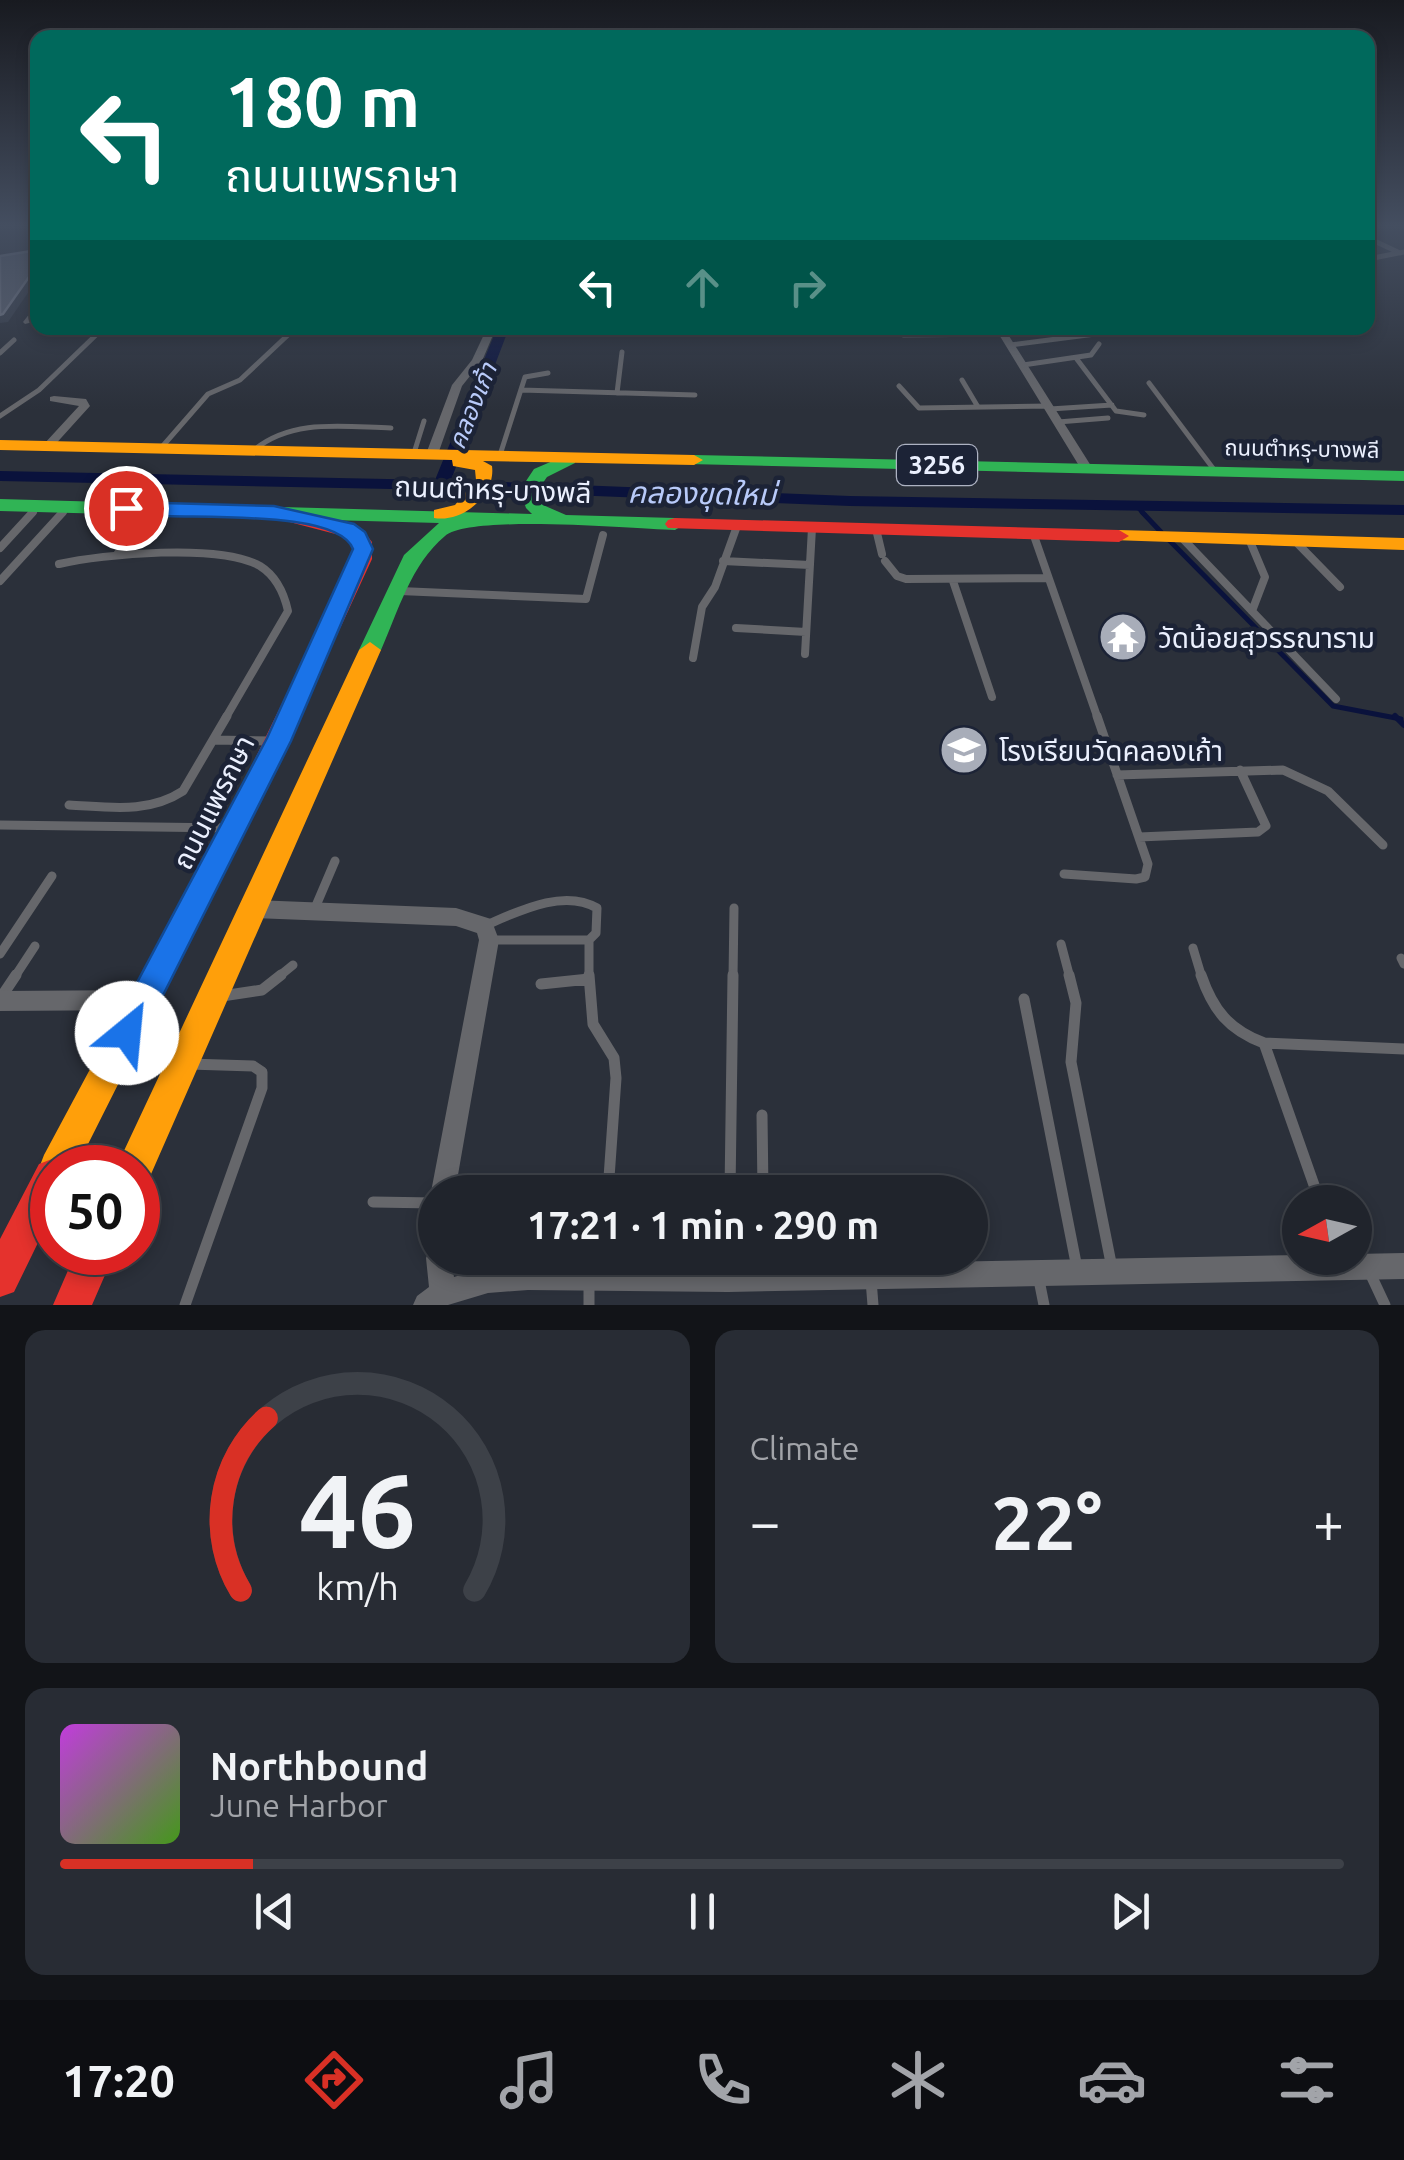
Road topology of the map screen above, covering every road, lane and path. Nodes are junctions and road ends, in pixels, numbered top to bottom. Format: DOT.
graph roads {
  1 [pos="30,319"];
  2 [pos="28,322"];
  3 [pos="96,335"];
  4 [pos="287,335"];
  5 [pos="488,335"];
  6 [pos="1003,335"];
  7 [pos="1088,335"];
  8 [pos="14,340"];
  9 [pos="1099,344"];
  10 [pos="1010,345"];
  11 [pos="622,352"];
  12 [pos="0,353"];
  13 [pos="1076,358"];
  14 [pos="1023,365"];
  15 [pos="548,373"];
  16 [pos="962,380"];
  17 [pos="1149,384"];
  18 [pos="899,386"];
  19 [pos="521,390"];
  20 [pos="618,393"];
  21 [pos="695,395"];
  22 [pos="54,400"];
  23 [pos="1112,404"];
  24 [pos="978,407"];
  25 [pos="1049,407"];
  26 [pos="1144,415"];
  27 [pos="0,416"];
  28 [pos="1108,418"];
  29 [pos="424,421"];
  30 [pos="1058,422"];
  31 [pos="391,428"];
  32 [pos="0,444"];
  33 [pos="48,446"];
  34 [pos="161,448"];
  35 [pos="254,450"];
  36 [pos="430,456"];
  37 [pos="579,457"];
  38 [pos="481,461"];
  39 [pos="1087,469"];
  40 [pos="1215,472"];
  41 [pos="1404,476"];
  42 [pos="0,505"];
  43 [pos="39,506"];
  44 [pos="68,506"];
  45 [pos="154,509"];
  46 [pos="236,511"];
  47 [pos="274,512"];
  48 [pos="475,512"];
  49 [pos="564,521"];
  50 [pos="736,526"];
  51 [pos="812,528"];
  52 [pos="876,529"];
  53 [pos="1034,534"];
  54 [pos="603,535"];
  55 [pos="1181,538"];
  56 [pos="1249,539"];
  57 [pos="1294,540"];
  58 [pos="1,547"];
  59 [pos="1400,547"];
  60 [pos="118,554"];
  61 [pos="723,561"];
  62 [pos="59,564"];
  63 [pos="810,565"];
  64 [pos="358,568"];
  65 [pos="1047,578"];
  66 [pos="0,581"];
  67 [pos="400,581"];
  68 [pos="953,582"];
  69 [pos="1340,587"];
  70 [pos="1252,611"];
  71 [pos="736,628"];
  72 [pos="806,632"];
  73 [pos="805,654"];
  74 [pos="693,658"];
  75 [pos="992,697"];
  76 [pos="1336,700"];
  77 [pos="214,740"];
  78 [pos="279,741"];
  79 [pos="1240,770"];
  80 [pos="1118,775"];
  81 [pos="70,805"];
  82 [pos="0,825"];
  83 [pos="234,828"];
  84 [pos="1139,837"];
  85 [pos="1383,845"];
  86 [pos="335,861"];
  87 [pos="1064,874"];
  88 [pos="52,876"];
  89 [pos="734,908"];
  90 [pos="252,909"];
  91 [pos="314,912"];
  92 [pos="487,932"];
  93 [pos="589,940"];
  94 [pos="1061,944"];
  95 [pos="35,946"];
  96 [pos="1193,948"];
  97 [pos="0,954"];
  98 [pos="293,965"];
  99 [pos="589,979"];
  100 [pos="541,984"];
  101 [pos="213,997"];
  102 [pos="1024,999"];
  103 [pos="144,1000"];
  104 [pos="0,1001"];
  105 [pos="1264,1043"];
  106 [pos="1404,1049"];
  107 [pos="182,1064"];
  108 [pos="762,1115"];
  109 [pos="69,1145"];
  110 [pos="145,1145"];
  111 [pos="447,1175"];
  112 [pos="609,1175"];
  113 [pos="730,1175"];
  114 [pos="763,1175"];
  115 [pos="1314,1185"];
  116 [pos="373,1202"];
  117 [pos="418,1203"];
  118 [pos="30,1220"];
  119 [pos="1372,1265"];
  120 [pos="1282,1266"];
  121 [pos="1404,1266"];
  122 [pos="1112,1272"];
  123 [pos="1078,1273"];
  124 [pos="1038,1274"];
  125 [pos="86,1275"];
  126 [pos="651,1275"];
  127 [pos="858,1275"];
  128 [pos="1360,1275"];
  129 [pos="871,1276"];
  130 [pos="0,1278"];
  131 [pos="596,1280"];
  132 [pos="435,1299"];
  133 [pos="72,1305"];
  134 [pos="186,1305"];
  135 [pos="874,1305"];
  136 [pos="1044,1305"];
  137 [pos="1385,1305"];
  1 -- 2 [label="street"];
  3 -- 27 [label="lane"];
  4 -- 34 [label="lane"];
  5 -- 36 [label="street"];
  6 -- 10 [label="street"];
  7 -- 10 [label="lane"];
  8 -- 12 [label="lane"];
  9 -- 13 [label="lane"];
  10 -- 14 [label="street"];
  11 -- 20 [label="lane"];
  13 -- 14 [label="lane"];
  13 -- 23 [label="lane"];
  14 -- 25 [label="street"];
  15 -- 19 [label="lane"];
  16 -- 24 [label="lane"];
  17 -- 40 [label="lane"];
  18 -- 24 [label="lane"];
  19 -- 20 [label="lane"];
  19 -- 38 [label="lane"];
  20 -- 21 [label="lane"];
  22 -- 33 [label="street"];
  23 -- 25 [label="lane"];
  23 -- 26 [label="lane"];
  24 -- 25 [label="lane"];
  25 -- 30 [label="street"];
  28 -- 30 [label="lane"];
  29 -- 36 [label="lane"];
  30 -- 39 [label="street"];
  31 -- 35 [label="lane"];
  32 -- 33 [label="main road, ถนนตำหรุ-บางพลี / 3256"];
  33 -- 34 [label="main road, ถนนตำหรุ-บางพลี / 3256"];
  34 -- 35 [label="main road, ถนนตำหรุ-บางพลี / 3256"];
  35 -- 36 [label="main road, ถนนตำหรุ-บางพลี / 3256"];
  36 -- 38 [label="main road, ถนนตำหรุ-บางพลี / 3256"];
  37 -- 38 [label="main road, ถนนตำหรุ-บางพลี / 3256"];
  37 -- 39 [label="main road, ถนนตำหรุ-บางพลี / 3256"];
  37 -- 49 [label="main road"];
  38 -- 48 [label="main road"];
  39 -- 40 [label="main road, ถนนตำหรุ-บางพลี / 3256"];
  40 -- 41 [label="main road, ถนนตำหรุ-บางพลี / 3256"];
  42 -- 43 [label="main road, ถนนตำหรุ-บางพลี"];
  43 -- 44 [label="main road, ถนนตำหรุ-บางพลี"];
  43 -- 58 [label="lane"];
  44 -- 45 [label="main road, ถนนตำหรุ-บางพลี"];
  44 -- 66 [label="lane"];
  45 -- 46 [label="main road, ถนนตำหรุ-บางพลี"];
  45 -- 60 [label="lane"];
  46 -- 47 [label="main road, ถนนตำหรุ-บางพลี"];
  46 -- 48 [label="main road"];
  47 -- 48 [label="main road, ถนนตำหรุ-บางพลี"];
  47 -- 64 [label="main road"];
  48 -- 49 [label="main road, ถนนตำหรุ-บางพลี"];
  48 -- 67 [label="main road"];
  49 -- 50 [label="main road, ถนนตำหรุ-บางพลี"];
  50 -- 51 [label="main road, ถนนตำหรุ-บางพลี"];
  50 -- 61 [label="lane"];
  51 -- 52 [label="main road, ถนนตำหรุ-บางพลี"];
  51 -- 63 [label="lane"];
  52 -- 53 [label="main road, ถนนตำหรุ-บางพลี"];
  52 -- 68 [label="lane"];
  53 -- 55 [label="main road, ถนนตำหรุ-บางพลี"];
  53 -- 65 [label="lane"];
  54 -- 67 [label="lane"];
  55 -- 56 [label="main road, ถนนตำหรุ-บางพลี"];
  55 -- 70 [label="lane"];
  56 -- 57 [label="main road, ถนนตำหรุ-บางพลี"];
  56 -- 70 [label="lane"];
  57 -- 59 [label="main road, ถนนตำหรุ-บางพลี"];
  57 -- 69 [label="lane"];
  60 -- 62 [label="lane"];
  60 -- 77 [label="lane"];
  61 -- 63 [label="lane"];
  61 -- 74 [label="lane"];
  63 -- 72 [label="lane"];
  64 -- 67 [label="main road"];
  64 -- 78 [label="main road, ถนนแพรกษา"];
  65 -- 68 [label="lane"];
  65 -- 80 [label="lane"];
  67 -- 90 [label="main road"];
  68 -- 75 [label="lane"];
  70 -- 76 [label="lane"];
  71 -- 72 [label="lane"];
  72 -- 73 [label="lane"];
  77 -- 78 [label="lane"];
  77 -- 81 [label="lane"];
  78 -- 83 [label="main road, ถนนแพรกษา"];
  79 -- 80 [label="lane"];
  79 -- 84 [label="lane"];
  79 -- 85 [label="lane"];
  80 -- 84 [label="lane"];
  82 -- 83 [label="lane"];
  83 -- 103 [label="main road, ถนนแพรกษา"];
  84 -- 87 [label="lane"];
  86 -- 91 [label="lane"];
  88 -- 97 [label="lane"];
  89 -- 113 [label="lane"];
  90 -- 91 [label="street"];
  90 -- 101 [label="main road"];
  91 -- 92 [label="street"];
  92 -- 93 [label="lane"];
  92 -- 93 [label="lane"];
  92 -- 111 [label="street"];
  93 -- 99 [label="lane"];
  94 -- 122 [label="lane"];
  95 -- 104 [label="lane"];
  96 -- 105 [label="lane"];
  98 -- 101 [label="lane"];
  99 -- 100 [label="lane"];
  99 -- 112 [label="lane"];
  101 -- 107 [label="main road"];
  102 -- 123 [label="lane"];
  103 -- 104 [label="street"];
  103 -- 109 [label="main road, ถนนแพรกษา"];
  105 -- 106 [label="lane"];
  105 -- 115 [label="lane"];
  107 -- 110 [label="main road"];
  107 -- 134 [label="lane"];
  108 -- 114 [label="lane"];
  116 -- 117 [label="lane"];
  118 -- 130 [label="main road"];
  119 -- 121 [label="street"];
  120 -- 122 [label="street"];
  122 -- 123 [label="street"];
  123 -- 124 [label="street"];
  124 -- 129 [label="street"];
  124 -- 136 [label="lane"];
  125 -- 133 [label="main road"];
  126 -- 131 [label="street"];
  127 -- 129 [label="street"];
  128 -- 137 [label="lane"];
  129 -- 135 [label="lane"];
  131 -- 132 [label="street"];
}
